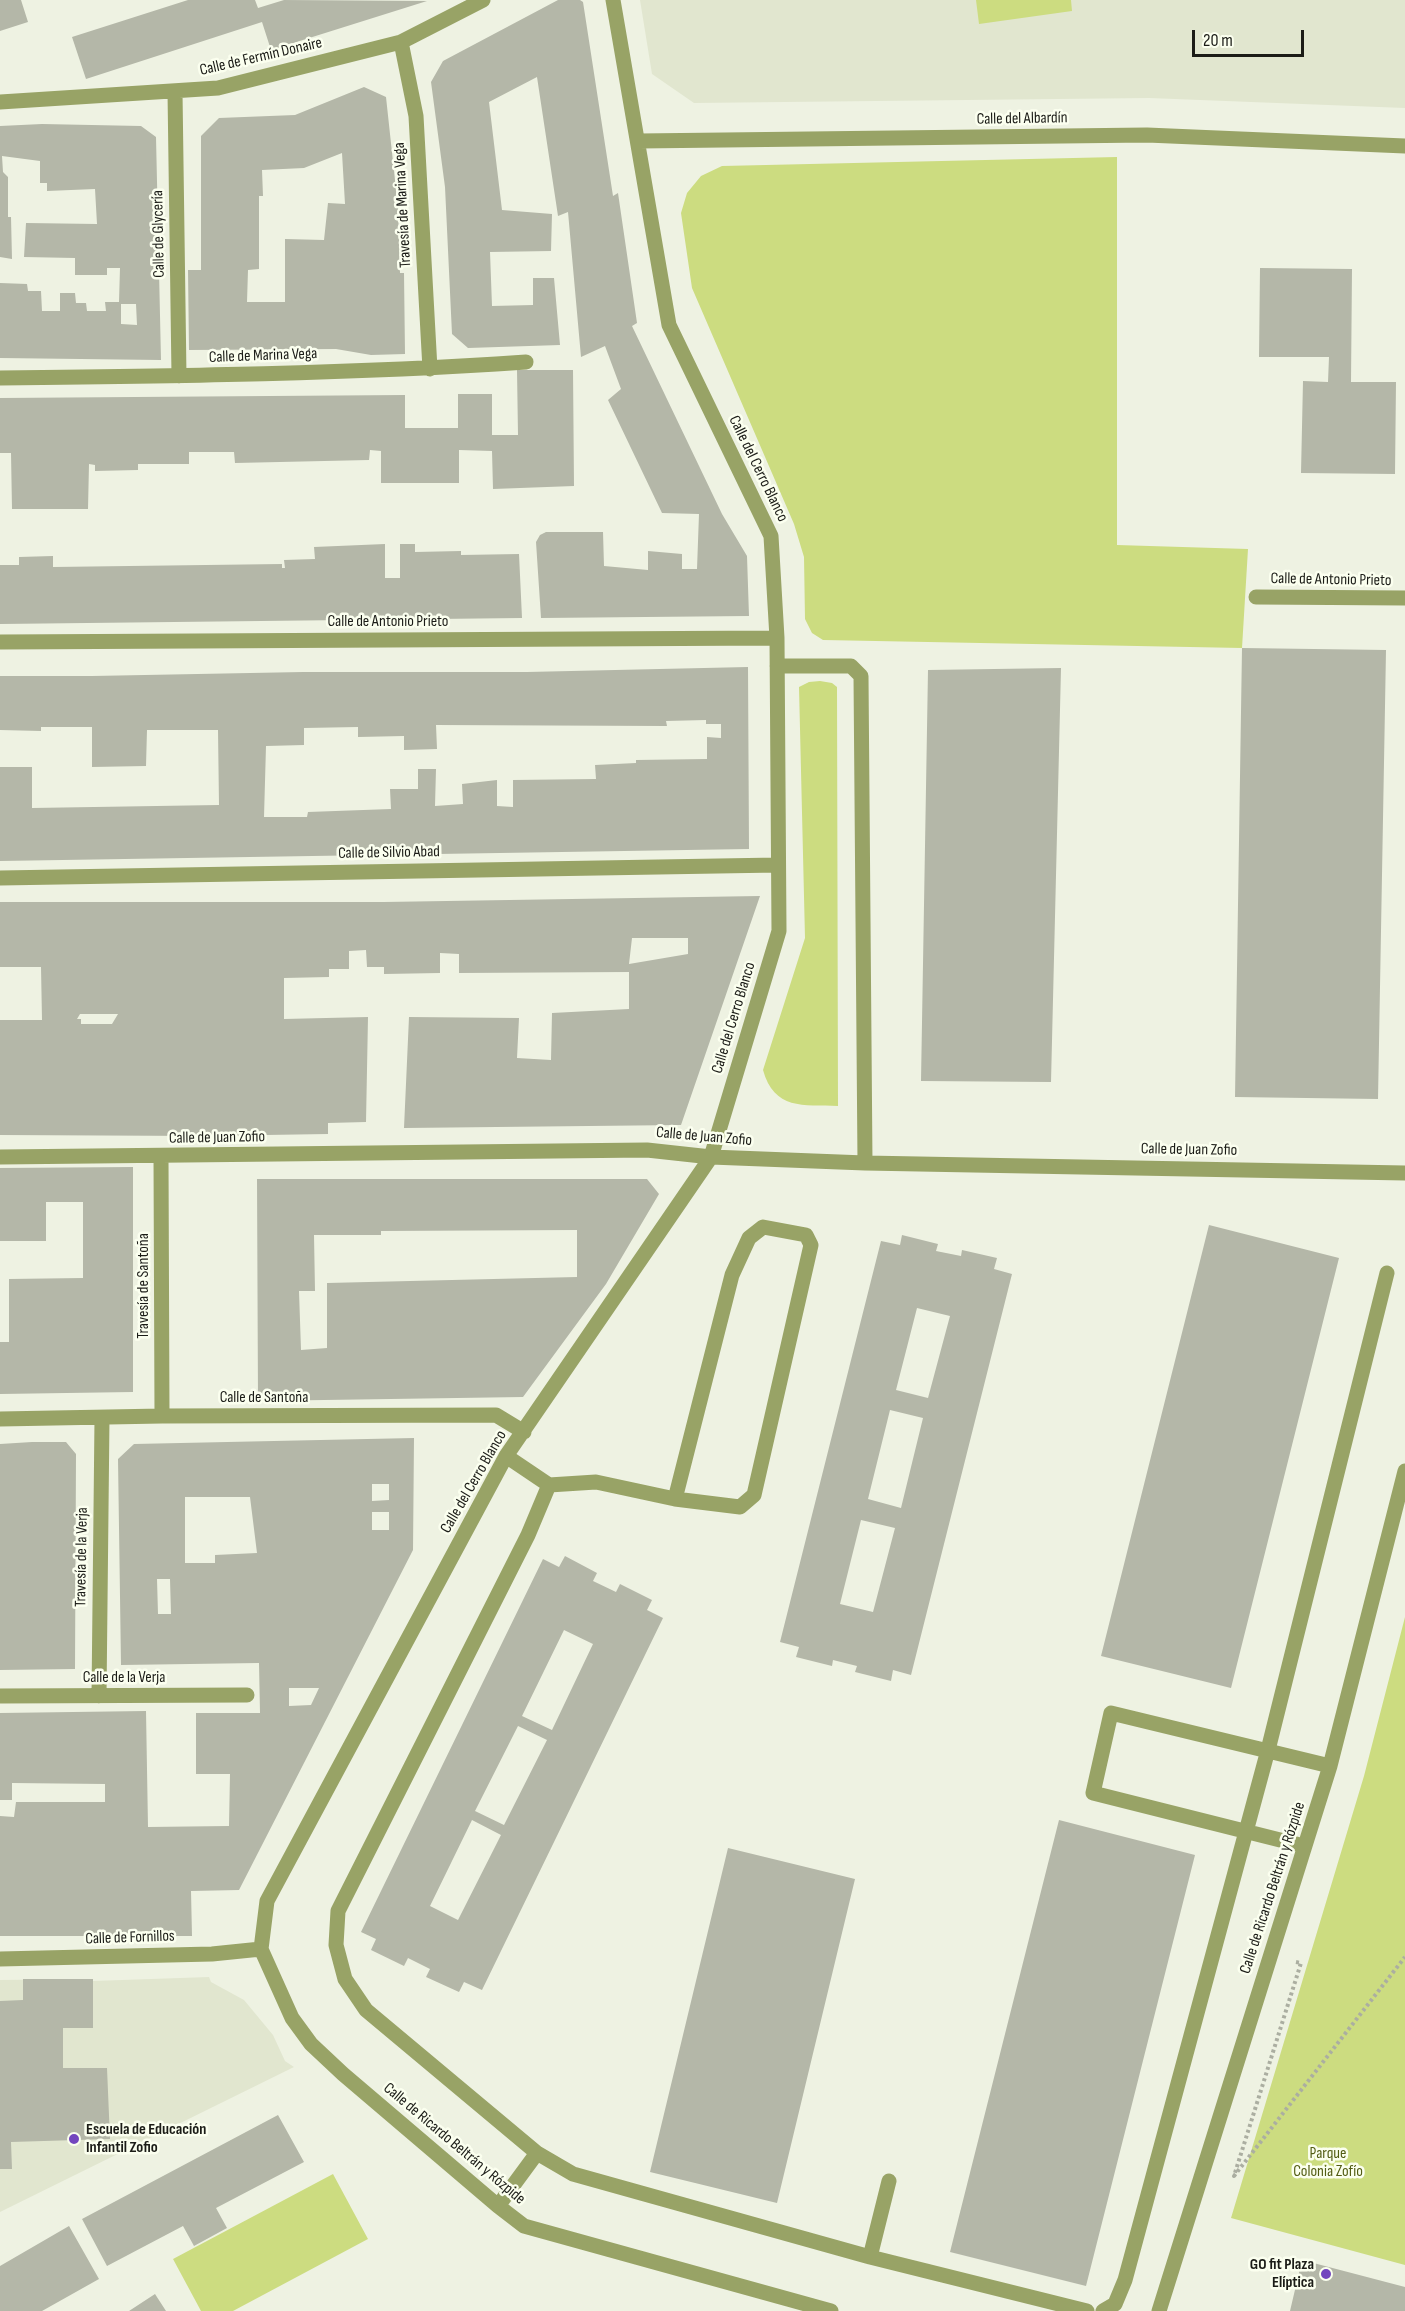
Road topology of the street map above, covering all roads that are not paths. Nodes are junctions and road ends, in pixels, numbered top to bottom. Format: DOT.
graph roads {
  1 [pos="483,0"];
  2 [pos="613,0"];
  3 [pos="401,42"];
  4 [pos="175,92"];
  5 [pos="0,102"];
  6 [pos="639,141"];
  7 [pos="1405,146"];
  8 [pos="526,362"];
  9 [pos="430,369"];
  10 [pos="179,376"];
  11 [pos="0,378"];
  12 [pos="1256,597"];
  13 [pos="1405,598"];
  14 [pos="777,638"];
  15 [pos="0,642"];
  16 [pos="777,666"];
  17 [pos="778,865"];
  18 [pos="0,878"];
  19 [pos="0,1157"];
  20 [pos="161,1157"];
  21 [pos="711,1157"];
  22 [pos="865,1163"];
  23 [pos="1405,1173"];
  24 [pos="1387,1273"];
  25 [pos="162,1416"];
  26 [pos="102,1418"];
  27 [pos="0,1419"];
  28 [pos="524,1432"];
  29 [pos="506,1456"];
  30 [pos="1405,1471"];
  31 [pos="549,1485"];
  32 [pos="675,1499"];
  33 [pos="247,1695"];
  34 [pos="0,1696"];
  35 [pos="99,1696"];
  36 [pos="1268,1750"];
  37 [pos="1330,1766"];
  38 [pos="1247,1832"];
  39 [pos="1304,1846"];
  40 [pos="261,1949"];
  41 [pos="0,1959"];
  42 [pos="537,2153"];
  43 [pos="889,2181"];
  44 [pos="498,2206"];
  45 [pos="870,2257"];
  46 [pos="831,2311"];
  47 [pos="1088,2311"];
  48 [pos="1103,2311"];
  49 [pos="1160,2311"];
  1 -- 3 [label="street, Calle de Fermín Donaire"];
  2 -- 6 [label="street, Calle del Cerro Blanco"];
  3 -- 4 [label="street, Calle de Fermín Donaire"];
  3 -- 9 [label="street, Travesía de Marina Vega"];
  4 -- 5 [label="street, Calle de Fermín Donaire"];
  4 -- 10 [label="street, Calle de Glycería"];
  6 -- 7 [label="street, Calle del Albardín"];
  6 -- 14 [label="street, Calle del Cerro Blanco"];
  8 -- 9 [label="street, Calle de Marina Vega"];
  9 -- 10 [label="street, Calle de Marina Vega"];
  10 -- 11 [label="street, Calle de Marina Vega"];
  12 -- 13 [label="street, Calle de Antonio Prieto"];
  14 -- 15 [label="street, Calle de Antonio Prieto"];
  14 -- 16 [label="street, Calle del Cerro Blanco"];
  16 -- 17 [label="street, Calle del Cerro Blanco"];
  16 -- 22 [label="street"];
  17 -- 18 [label="street, Calle de Silvio Abad"];
  17 -- 21 [label="street, Calle del Cerro Blanco"];
  19 -- 20 [label="street, Calle de Juan Zofio"];
  20 -- 21 [label="street, Calle de Juan Zofio"];
  20 -- 25 [label="street, Travesía de Santoña"];
  21 -- 22 [label="street, Calle de Juan Zofio"];
  21 -- 28 [label="street, Calle del Cerro Blanco"];
  22 -- 23 [label="street, Calle de Juan Zofio"];
  24 -- 36 [label="street"];
  25 -- 26 [label="street, Calle de Santoña"];
  25 -- 28 [label="street, Calle de Santoña"];
  26 -- 27 [label="street, Calle de Santoña"];
  26 -- 35 [label="street, Travesía de la Verja"];
  28 -- 29 [label="street, Calle del Cerro Blanco"];
  29 -- 31 [label="street"];
  29 -- 40 [label="street, Calle del Cerro Blanco"];
  30 -- 37 [label="street, Calle de Ricardo Beltrán y Rózpide"];
  31 -- 32 [label="street"];
  31 -- 42 [label="street"];
  32 -- 32 [label="street"];
  33 -- 35 [label="street, Calle de la Verja"];
  34 -- 35 [label="street, Calle de la Verja"];
  36 -- 37 [label="street"];
  36 -- 38 [label="street"];
  36 -- 38 [label="street"];
  37 -- 39 [label="street, Calle de Ricardo Beltrán y Rózpide"];
  38 -- 39 [label="street"];
  38 -- 48 [label="street"];
  39 -- 49 [label="street, Calle de Ricardo Beltrán y Rózpide"];
  40 -- 41 [label="street, Calle de Fornillos"];
  40 -- 44 [label="street, Calle de Ricardo Beltrán y Rózpide"];
  42 -- 44 [label="street"];
  42 -- 45 [label="street"];
  43 -- 45 [label="street"];
  44 -- 46 [label="street, Calle de Ricardo Beltrán y Rózpide"];
  45 -- 47 [label="street"];
}
